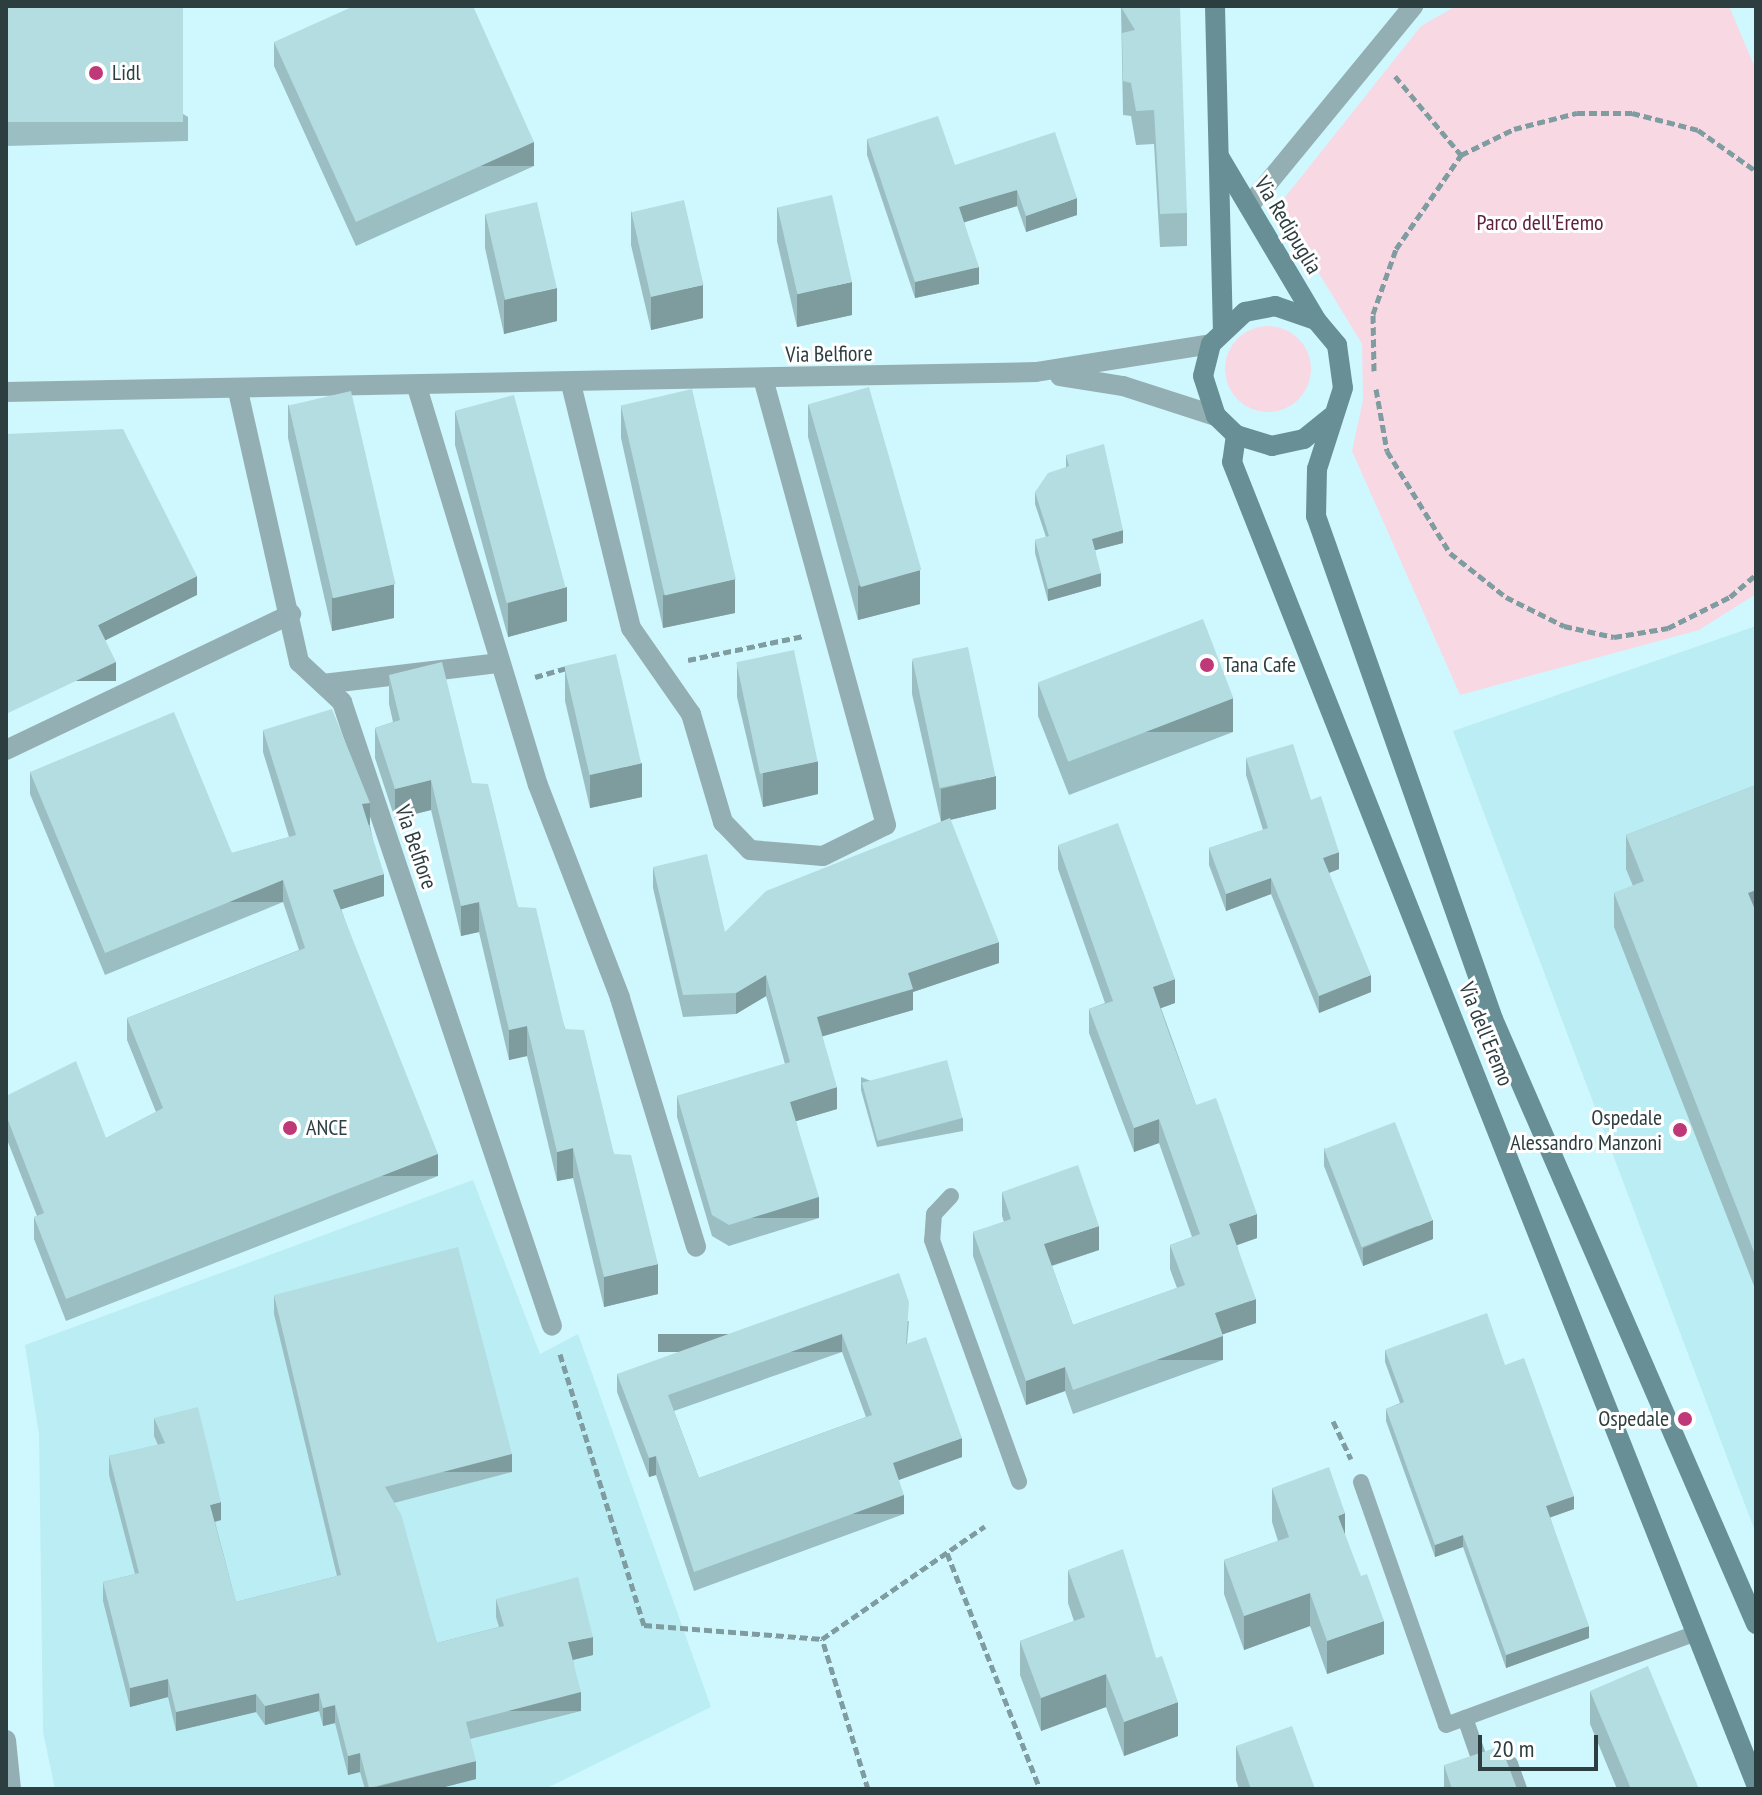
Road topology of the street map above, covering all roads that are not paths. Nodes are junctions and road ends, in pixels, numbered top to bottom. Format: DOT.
graph roads {
  1 [pos="1215,6"];
  2 [pos="1413,6"];
  3 [pos="1219,156"];
  4 [pos="1249,206"];
  5 [pos="1316,320"];
  6 [pos="1217,336"];
  7 [pos="1036,372"];
  8 [pos="763,379"];
  9 [pos="571,384"];
  10 [pos="417,387"];
  11 [pos="238,391"];
  12 [pos="6,392"];
  13 [pos="1216,416"];
  14 [pos="1331,417"];
  15 [pos="1236,435"];
  16 [pos="291,614"];
  17 [pos="498,663"];
  18 [pos="323,684"];
  19 [pos="6,750"];
  20 [pos="951,1196"];
  21 [pos="696,1247"];
  22 [pos="552,1326"];
  23 [pos="1019,1482"];
  24 [pos="1361,1482"];
  25 [pos="1756,1624"];
  26 [pos="1696,1633"];
  27 [pos="1465,1718"];
  28 [pos="6,1740"];
  29 [pos="1756,1784"];
  30 [pos="11,1789"];
  31 [pos="1519,1789"];
  1 -- 3 [label="main road, Via Redipuglia"];
  2 -- 4 [label="street"];
  3 -- 4 [label="main road, Via Redipuglia"];
  3 -- 6 [label="main road, Via Redipuglia"];
  4 -- 5 [label="main road, Via Redipuglia"];
  5 -- 6 [label="main road"];
  5 -- 14 [label="main road, Via dell'Eremo"];
  6 -- 7 [label="street, Via Belfiore"];
  6 -- 13 [label="main road"];
  7 -- 8 [label="street, Via Belfiore"];
  7 -- 13 [label="street, Via Belfiore"];
  8 -- 9 [label="street, Via Belfiore"];
  8 -- 9 [label="street"];
  9 -- 10 [label="street, Via Belfiore"];
  10 -- 11 [label="street, Via Belfiore"];
  10 -- 17 [label="street"];
  11 -- 12 [label="street, Via Belfiore"];
  11 -- 16 [label="street, Via Belfiore"];
  13 -- 15 [label="main road"];
  14 -- 15 [label="main road"];
  14 -- 25 [label="main road, Via dell'Eremo"];
  15 -- 26 [label="main road, Via dell'Eremo"];
  16 -- 18 [label="street, Via Belfiore"];
  16 -- 19 [label="street"];
  17 -- 18 [label="street"];
  17 -- 21 [label="street"];
  18 -- 22 [label="street, Via Belfiore"];
  20 -- 23 [label="lane"];
  24 -- 27 [label="lane"];
  26 -- 27 [label="lane"];
  26 -- 29 [label="main road, Via dell'Eremo"];
  27 -- 31 [label="lane"];
  28 -- 30 [label="street"];
}
